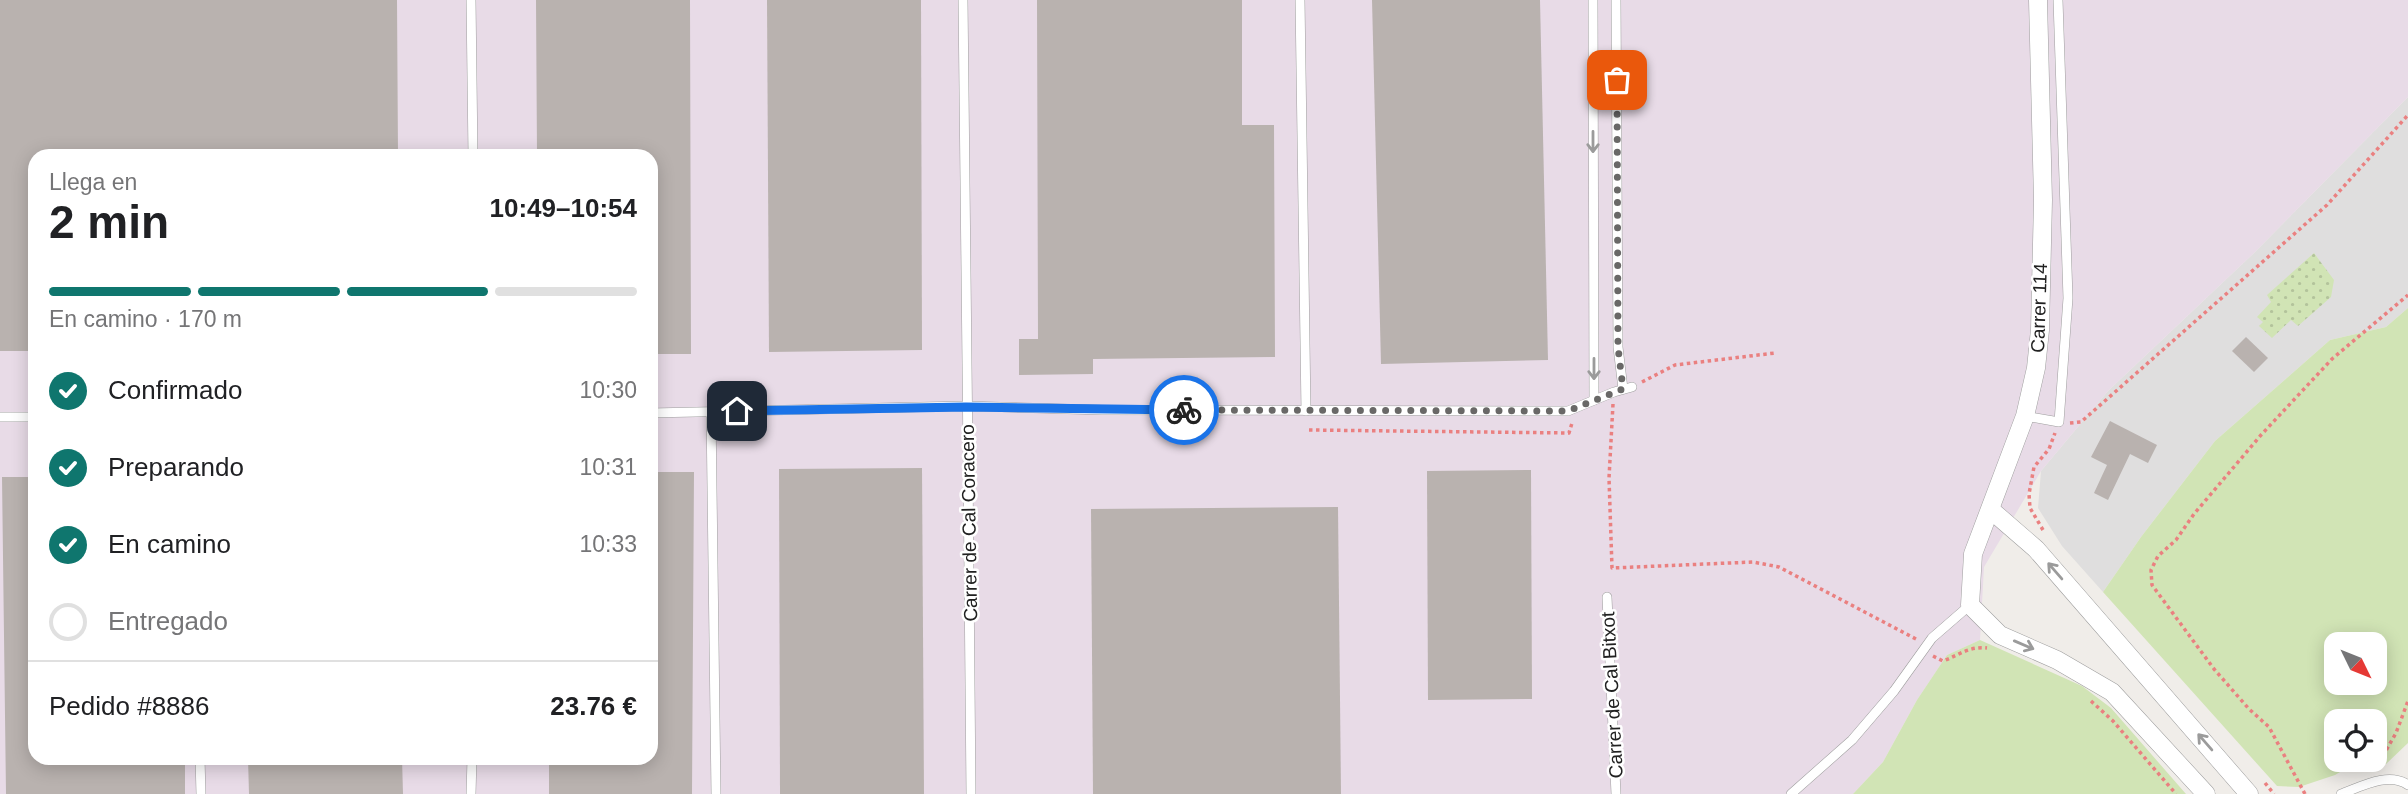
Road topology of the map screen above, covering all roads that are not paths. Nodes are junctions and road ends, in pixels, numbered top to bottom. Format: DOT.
graph roads {
  1 [pos="471,0"];
  2 [pos="962,0"];
  3 [pos="1300,0"];
  4 [pos="1593,0"];
  5 [pos="1616,0"];
  6 [pos="2038,0"];
  7 [pos="2058,0"];
  8 [pos="473,149"];
  9 [pos="1594,400"];
  10 [pos="966,407"];
  11 [pos="711,411"];
  12 [pos="1306,411"];
  13 [pos="658,413"];
  14 [pos="2025,416"];
  15 [pos="0,417"];
  16 [pos="28,417"];
  17 [pos="1991,510"];
  18 [pos="1607,597"];
  19 [pos="1970,605"];
  20 [pos="200,765"];
  21 [pos="471,765"];
  22 [pos="2408,785"];
  23 [pos="201,794"];
  24 [pos="471,794"];
  25 [pos="716,794"];
  26 [pos="971,794"];
  27 [pos="1616,794"];
  28 [pos="1791,794"];
  29 [pos="2206,794"];
  30 [pos="2249,794"];
  31 [pos="2341,794"];
  1 -- 8 [label="lane"];
  2 -- 10 [label="lane, Carrer de Cal Coracero"];
  3 -- 12 [label="lane"];
  4 -- 9 [label="lane, one-way"];
  5 -- 9 [label="lane"];
  6 -- 14 [label="street, Carrer 114"];
  7 -- 14 [label="lane"];
  9 -- 12 [label="lane"];
  10 -- 11 [label="lane"];
  10 -- 12 [label="lane"];
  10 -- 26 [label="lane, Carrer de Cal Coracero"];
  11 -- 13 [label="lane"];
  11 -- 25 [label="lane"];
  14 -- 17 [label="street, Carrer 114"];
  15 -- 16 [label="lane"];
  17 -- 19 [label="street, Carrer 114"];
  30 -- 17 [label="street, one-way"];
  18 -- 27 [label="lane, Carrer de Cal Bitxot"];
  19 -- 28 [label="lane"];
  19 -- 29 [label="street, one-way"];
  20 -- 23 [label="lane"];
  21 -- 24 [label="lane"];
  22 -- 31 [label="lane"];
}
